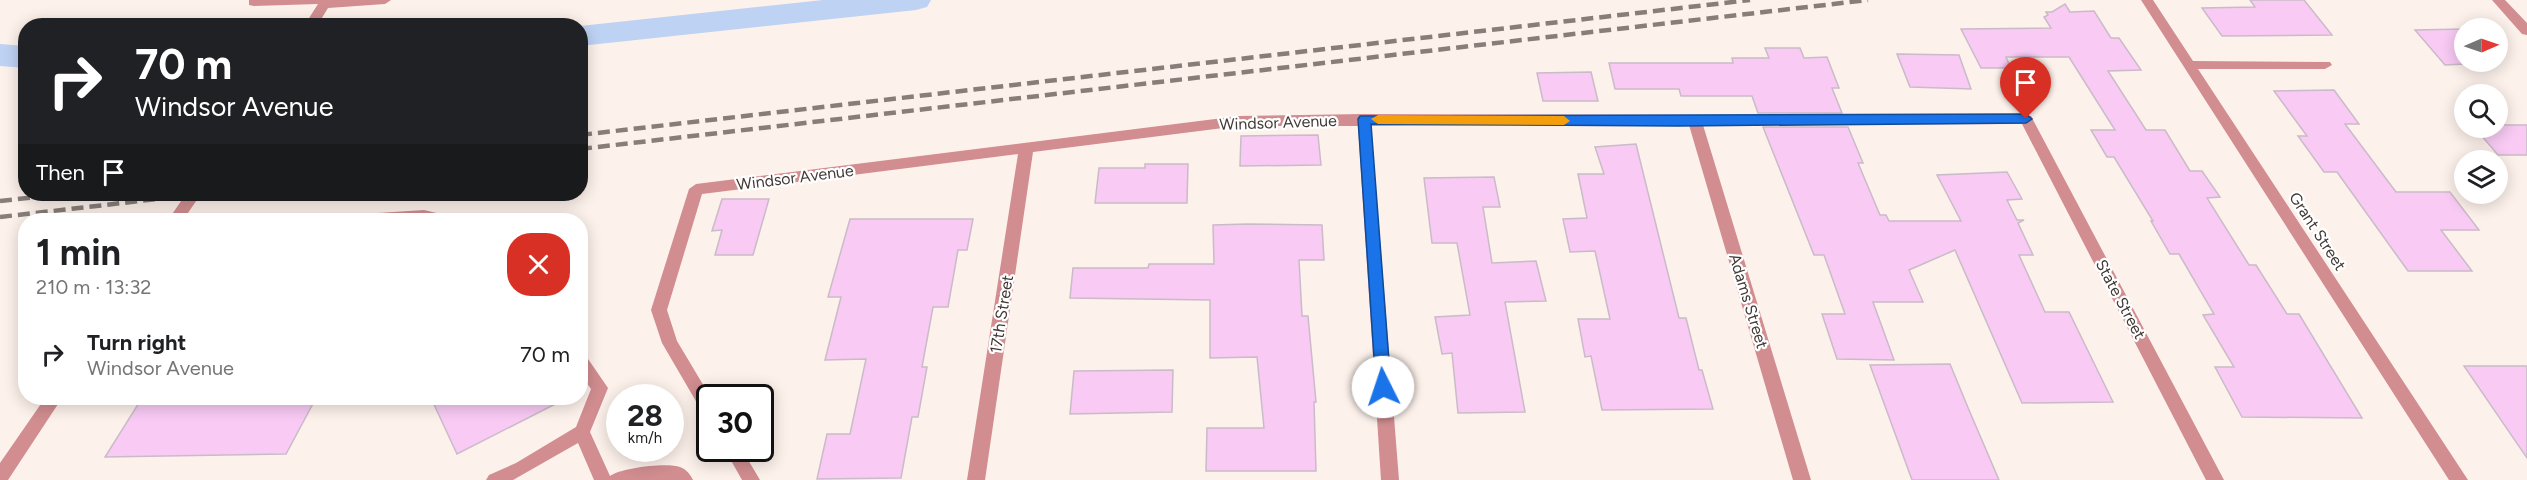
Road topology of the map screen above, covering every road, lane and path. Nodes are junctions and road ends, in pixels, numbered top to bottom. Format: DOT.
graph roads {
  1 [pos="256,0"];
  2 [pos="385,0"];
  3 [pos="2498,0"];
  4 [pos="326,1"];
  5 [pos="2147,1"];
  6 [pos="314,18"];
  7 [pos="2527,31"];
  8 [pos="2188,64"];
  9 [pos="2325,65"];
  10 [pos="1364,119"];
  11 [pos="2026,119"];
  12 [pos="1695,121"];
  13 [pos="1026,148"];
  14 [pos="588,372"];
  15 [pos="696,387"];
  16 [pos="49,405"];
  17 [pos="582,432"];
  18 [pos="5,461"];
  19 [pos="740,462"];
  20 [pos="0,477"];
  21 [pos="495,480"];
  22 [pos="603,480"];
  23 [pos="617,480"];
  24 [pos="684,480"];
  25 [pos="751,480"];
  26 [pos="976,480"];
  27 [pos="1390,480"];
  28 [pos="1802,480"];
  29 [pos="2215,480"];
  30 [pos="2459,480"];
  1 -- 4 [label="street"];
  2 -- 4 [label="street"];
  3 -- 7 [label="street"];
  4 -- 6 [label="street"];
  5 -- 8 [label="street, Grant Street"];
  8 -- 9 [label="street"];
  8 -- 30 [label="street, Grant Street"];
  10 -- 12 [label="street, Windsor Avenue"];
  10 -- 13 [label="street, Windsor Avenue"];
  10 -- 27 [label="street"];
  11 -- 12 [label="street, Windsor Avenue"];
  11 -- 29 [label="street, State Street"];
  12 -- 28 [label="street, Adams Street"];
  13 -- 15 [label="street, Windsor Avenue"];
  13 -- 26 [label="street, 17th Street"];
  14 -- 17 [label="street"];
  16 -- 18 [label="street"];
  17 -- 21 [label="street"];
  17 -- 22 [label="street"];
  18 -- 20 [label="street"];
  19 -- 25 [label="street"];
  23 -- 24 [label="street"];
}
